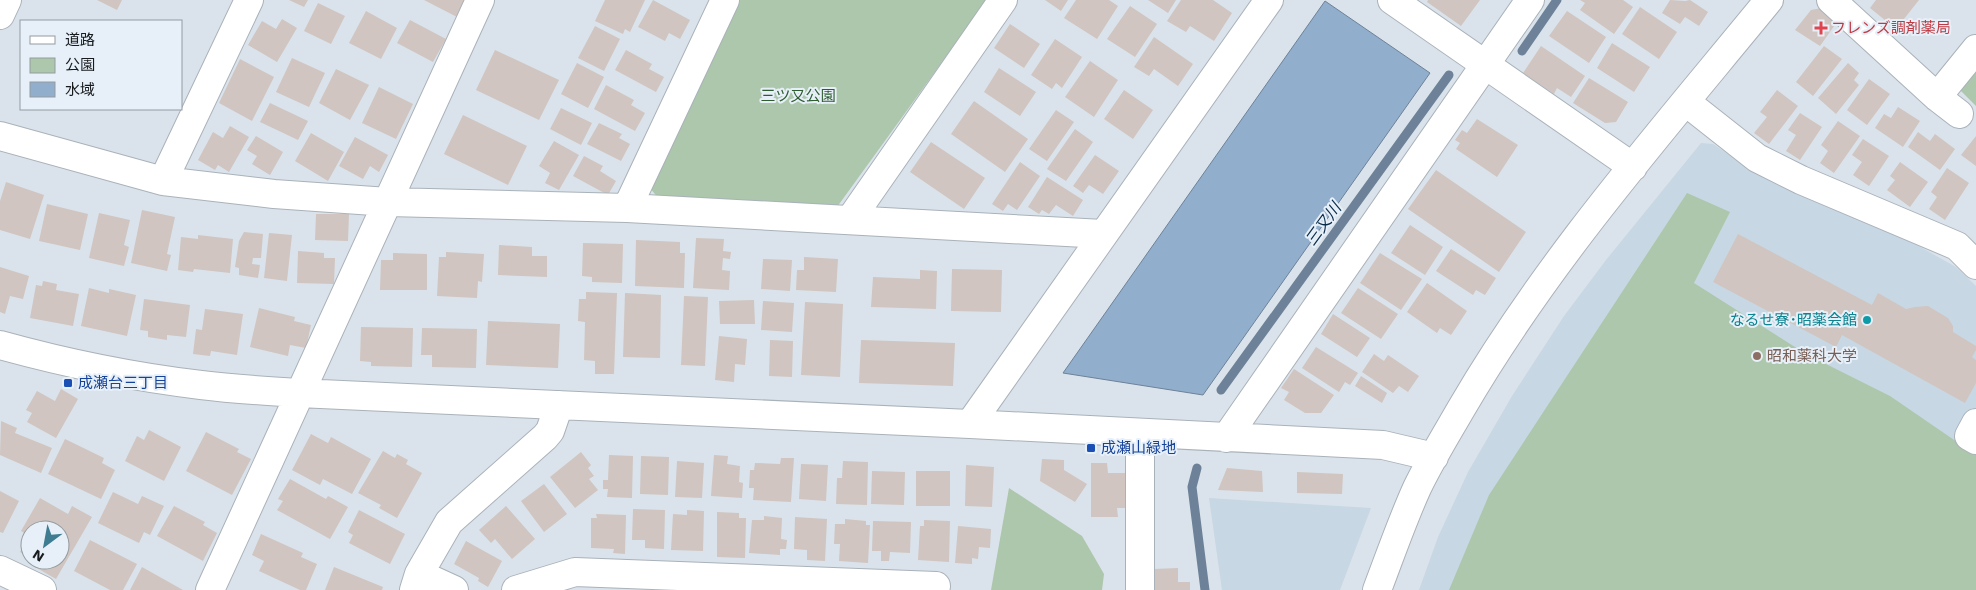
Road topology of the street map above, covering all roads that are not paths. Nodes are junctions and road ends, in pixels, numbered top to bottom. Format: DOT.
graph roads {
  1 [pos="7,0"];
  2 [pos="248,0"];
  3 [pos="480,0"];
  4 [pos="725,0"];
  5 [pos="1004,0"];
  6 [pos="1269,0"];
  7 [pos="1392,0"];
  8 [pos="1530,0"];
  9 [pos="1769,0"];
  10 [pos="1831,0"];
  11 [pos="0,15"];
  12 [pos="1976,49"];
  13 [pos="1484,64"];
  14 [pos="1937,97"];
  15 [pos="1686,102"];
  16 [pos="1959,114"];
  17 [pos="0,136"];
  18 [pos="1633,167"];
  19 [pos="162,181"];
  20 [pos="388,202"];
  21 [pos="628,208"];
  22 [pos="850,220"];
  23 [pos="1103,234"];
  24 [pos="1976,265"];
  25 [pos="0,345"];
  26 [pos="299,393"];
  27 [pos="559,405"];
  28 [pos="1976,423"];
  29 [pos="970,424"];
  30 [pos="1140,433"];
  31 [pos="1226,438"];
  32 [pos="1976,440"];
  33 [pos="1434,457"];
  34 [pos="0,570"];
  35 [pos="417,582"];
  36 [pos="936,586"];
  37 [pos="42,590"];
  38 [pos="210,590"];
  39 [pos="454,590"];
  40 [pos="516,590"];
  41 [pos="1140,590"];
  42 [pos="1377,590"];
  1 -- 11 [label="street"];
  2 -- 19 [label="street"];
  3 -- 20 [label="street"];
  4 -- 21 [label="street"];
  5 -- 22 [label="street"];
  6 -- 23 [label="street"];
  7 -- 13 [label="street"];
  8 -- 13 [label="street"];
  9 -- 15 [label="street"];
  10 -- 14 [label="street"];
  12 -- 14 [label="street"];
  13 -- 18 [label="street"];
  13 -- 31 [label="street"];
  14 -- 16 [label="street"];
  15 -- 18 [label="street"];
  15 -- 24 [label="street"];
  17 -- 19 [label="street"];
  18 -- 33 [label="street"];
  19 -- 20 [label="street"];
  20 -- 21 [label="street"];
  20 -- 26 [label="street"];
  21 -- 22 [label="street"];
  22 -- 23 [label="street"];
  23 -- 29 [label="street"];
  25 -- 26 [label="street"];
  26 -- 27 [label="street"];
  26 -- 38 [label="street"];
  27 -- 29 [label="street"];
  27 -- 35 [label="street"];
  28 -- 32 [label="street"];
  29 -- 30 [label="street"];
  30 -- 31 [label="street"];
  30 -- 41 [label="street"];
  31 -- 33 [label="street"];
  33 -- 42 [label="street"];
  34 -- 37 [label="street"];
  35 -- 39 [label="street"];
  36 -- 40 [label="street"];
}
